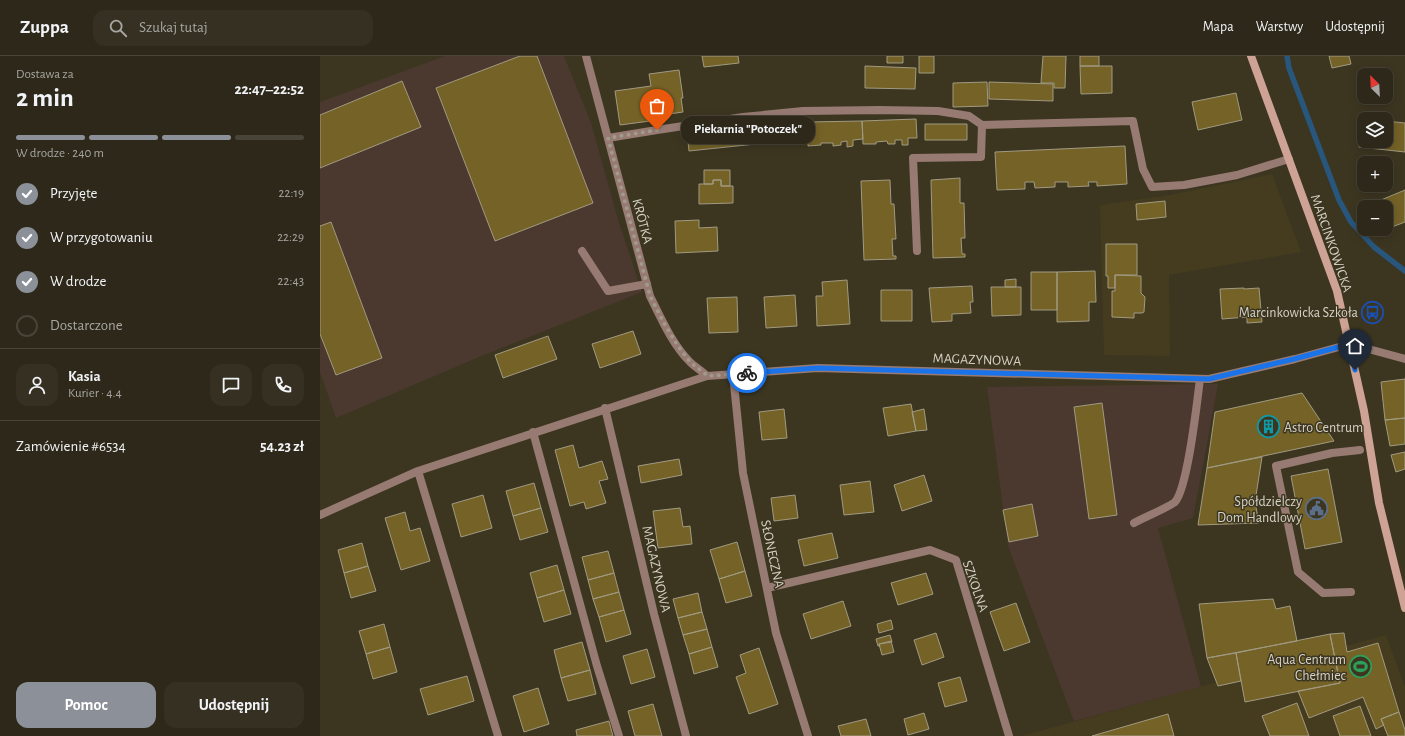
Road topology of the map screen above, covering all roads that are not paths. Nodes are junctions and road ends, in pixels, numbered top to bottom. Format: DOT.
graph roads {
  1 [pos="586,56"];
  2 [pos="1251,56"];
  3 [pos="982,125"];
  4 [pos="608,138"];
  5 [pos="1289,160"];
  6 [pos="582,251"];
  7 [pos="917,251"];
  8 [pos="647,284"];
  9 [pos="1350,344"];
  10 [pos="1405,359"];
  11 [pos="733,374"];
  12 [pos="708,376"];
  13 [pos="1200,378"];
  14 [pos="605,408"];
  15 [pos="533,432"];
  16 [pos="1360,450"];
  17 [pos="418,471"];
  18 [pos="320,515"];
  19 [pos="1134,522"];
  20 [pos="767,588"];
  21 [pos="1351,592"];
  22 [pos="1405,608"];
  23 [pos="498,736"];
  24 [pos="619,736"];
  25 [pos="686,736"];
  26 [pos="808,736"];
  27 [pos="1009,736"];
  1 -- 4 [label="street, KRÓTKA"];
  2 -- 5 [label="street, MARCINKOWICKA"];
  3 -- 4 [label="street"];
  3 -- 5 [label="street"];
  3 -- 7 [label="street"];
  4 -- 8 [label="street, KRÓTKA"];
  5 -- 9 [label="street, MARCINKOWICKA"];
  6 -- 8 [label="street"];
  8 -- 12 [label="street, KRÓTKA"];
  9 -- 10 [label="street"];
  9 -- 13 [label="street, MAGAZYNOWA"];
  9 -- 22 [label="street, MARCINKOWICKA"];
  11 -- 12 [label="street, MAGAZYNOWA"];
  11 -- 13 [label="street, MAGAZYNOWA"];
  11 -- 20 [label="street, SŁONECZNA"];
  12 -- 14 [label="street, MAGAZYNOWA"];
  13 -- 19 [label="street"];
  14 -- 15 [label="street, MAGAZYNOWA"];
  14 -- 25 [label="street, MAGAZYNOWA"];
  15 -- 17 [label="street, MAGAZYNOWA"];
  15 -- 24 [label="street"];
  16 -- 21 [label="street"];
  17 -- 18 [label="street, MAGAZYNOWA"];
  17 -- 23 [label="street"];
  20 -- 26 [label="street, SŁONECZNA"];
  20 -- 27 [label="street, SZKOLNA"];
}
